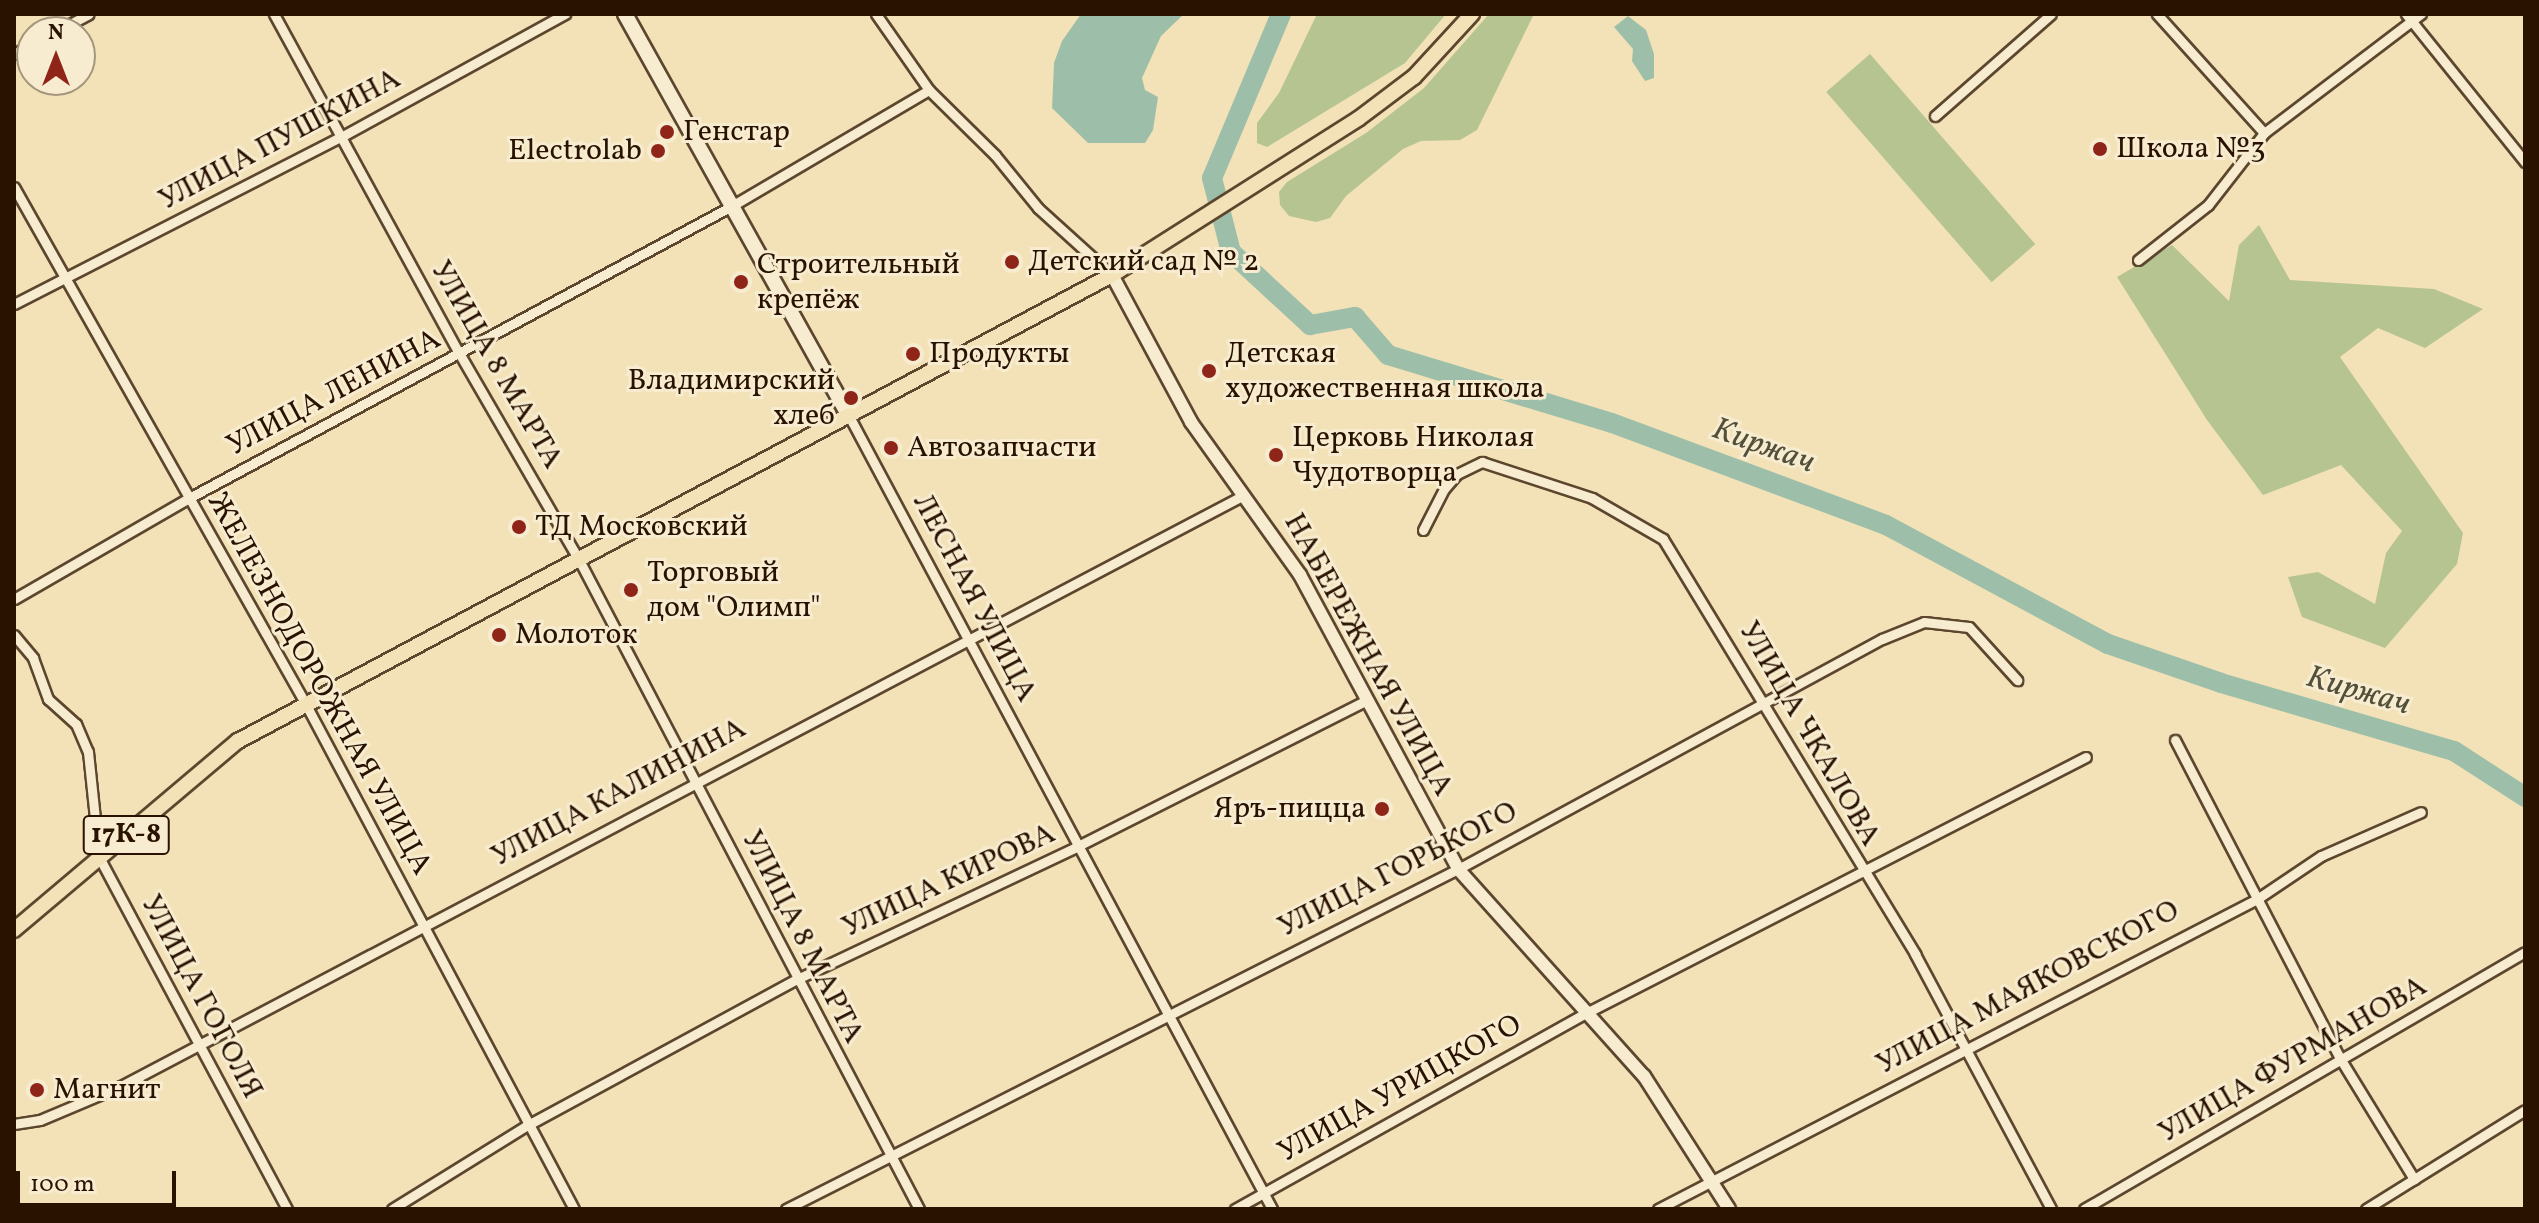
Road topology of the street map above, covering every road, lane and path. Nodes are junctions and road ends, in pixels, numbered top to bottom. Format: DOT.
graph roads {
  1 [pos="274,14"];
  2 [pos="565,14"];
  3 [pos="625,14"];
  4 [pos="876,14"];
  5 [pos="1472,14"];
  6 [pos="2051,14"];
  7 [pos="2157,14"];
  8 [pos="2421,14"];
  9 [pos="2409,18"];
  10 [pos="929,90"];
  11 [pos="1935,116"];
  12 [pos="2264,133"];
  13 [pos="341,137"];
  14 [pos="2525,162"];
  15 [pos="14,187"];
  16 [pos="730,207"];
  17 [pos="2138,260"];
  18 [pos="1112,275"];
  19 [pos="65,280"];
  20 [pos="14,304"];
  21 [pos="459,353"];
  22 [pos="849,416"];
  23 [pos="1244,495"];
  24 [pos="189,498"];
  25 [pos="1423,530"];
  26 [pos="578,558"];
  27 [pos="14,599"];
  28 [pos="14,635"];
  29 [pos="966,638"];
  30 [pos="2017,680"];
  31 [pos="304,701"];
  32 [pos="1365,701"];
  33 [pos="1761,702"];
  34 [pos="2175,740"];
  35 [pos="2086,757"];
  36 [pos="694,780"];
  37 [pos="2421,812"];
  38 [pos="1076,847"];
  39 [pos="99,857"];
  40 [pos="1458,869"];
  41 [pos="1862,875"];
  42 [pos="2257,899"];
  43 [pos="424,924"];
  44 [pos="14,930"];
  45 [pos="2525,952"];
  46 [pos="795,980"];
  47 [pos="1590,1011"];
  48 [pos="1166,1017"];
  49 [pos="197,1043"];
  50 [pos="1967,1048"];
  51 [pos="2341,1060"];
  52 [pos="2525,1110"];
  53 [pos="14,1124"];
  54 [pos="526,1126"];
  55 [pos="891,1156"];
  56 [pos="2414,1179"];
  57 [pos="1713,1181"];
  58 [pos="1265,1193"];
  59 [pos="287,1209"];
  60 [pos="392,1209"];
  61 [pos="574,1209"];
  62 [pos="786,1209"];
  63 [pos="919,1209"];
  64 [pos="1235,1209"];
  65 [pos="1272,1209"];
  66 [pos="1658,1209"];
  67 [pos="1729,1209"];
  68 [pos="2051,1209"];
  69 [pos="2084,1209"];
  70 [pos="2366,1209"];
  1 -- 13 [label="street, УЛИЦА 8 МАРТА"];
  2 -- 13 [label="street, УЛИЦА ПУШКИНА"];
  3 -- 16 [label="main road, ЛЕСНАЯ УЛИЦА"];
  4 -- 10 [label="street, НАБЕРЕЖНАЯ УЛИЦА"];
  5 -- 18 [label="main road"];
  6 -- 11 [label="street"];
  7 -- 12 [label="street"];
  8 -- 9 [label="street"];
  9 -- 12 [label="street"];
  9 -- 14 [label="street"];
  10 -- 16 [label="street, УЛИЦА ЛЕНИНА"];
  10 -- 18 [label="street, НАБЕРЕЖНАЯ УЛИЦА"];
  12 -- 17 [label="street"];
  13 -- 19 [label="street, УЛИЦА ПУШКИНА"];
  13 -- 21 [label="street, УЛИЦА 8 МАРТА"];
  15 -- 19 [label="street, ЖЕЛЕЗНОДОРОЖНАЯ УЛИЦА"];
  16 -- 21 [label="street, УЛИЦА ЛЕНИНА"];
  16 -- 22 [label="main road, ЛЕСНАЯ УЛИЦА"];
  18 -- 22 [label="main road"];
  18 -- 23 [label="street, НАБЕРЕЖНАЯ УЛИЦА"];
  19 -- 20 [label="street, УЛИЦА ПУШКИНА"];
  19 -- 24 [label="street, ЖЕЛЕЗНОДОРОЖНАЯ УЛИЦА"];
  21 -- 24 [label="street, УЛИЦА ЛЕНИНА"];
  21 -- 26 [label="street, УЛИЦА 8 МАРТА"];
  22 -- 26 [label="main road, 17К-8"];
  22 -- 29 [label="street, ЛЕСНАЯ УЛИЦА"];
  23 -- 29 [label="street, УЛИЦА КАЛИНИНА"];
  23 -- 32 [label="street, НАБЕРЕЖНАЯ УЛИЦА"];
  24 -- 27 [label="street, УЛИЦА ЛЕНИНА"];
  24 -- 31 [label="street, ЖЕЛЕЗНОДОРОЖНАЯ УЛИЦА"];
  25 -- 33 [label="street, УЛИЦА ЧКАЛОВА"];
  26 -- 31 [label="main road, 17К-8"];
  26 -- 36 [label="street, УЛИЦА 8 МАРТА"];
  28 -- 39 [label="street, УЛИЦА ГОГОЛЯ"];
  29 -- 36 [label="street, УЛИЦА КАЛИНИНА"];
  29 -- 38 [label="street, ЛЕСНАЯ УЛИЦА"];
  30 -- 33 [label="street, УЛИЦА ГОРЬКОГО"];
  31 -- 39 [label="main road, 17К-8"];
  31 -- 43 [label="street, ЖЕЛЕЗНОДОРОЖНАЯ УЛИЦА"];
  32 -- 38 [label="street, УЛИЦА КИРОВА"];
  32 -- 40 [label="street, НАБЕРЕЖНАЯ УЛИЦА"];
  33 -- 40 [label="street, УЛИЦА ГОРЬКОГО"];
  33 -- 41 [label="street, УЛИЦА ЧКАЛОВА"];
  34 -- 42 [label="street"];
  35 -- 41 [label="street, УЛИЦА УРИЦКОГО"];
  36 -- 43 [label="street, УЛИЦА КАЛИНИНА"];
  36 -- 46 [label="street, УЛИЦА 8 МАРТА"];
  37 -- 42 [label="street, УЛИЦА МАЯКОВСКОГО"];
  38 -- 46 [label="street, УЛИЦА КИРОВА"];
  38 -- 48 [label="street, ЛЕСНАЯ УЛИЦА"];
  39 -- 44 [label="main road, 17К-8"];
  39 -- 49 [label="street, УЛИЦА ГОГОЛЯ"];
  40 -- 47 [label="street, НАБЕРЕЖНАЯ УЛИЦА"];
  40 -- 48 [label="street, УЛИЦА ГОРЬКОГО"];
  41 -- 47 [label="street, УЛИЦА УРИЦКОГО"];
  41 -- 50 [label="street, УЛИЦА ЧКАЛОВА"];
  42 -- 50 [label="street, УЛИЦА МАЯКОВСКОГО"];
  42 -- 51 [label="street"];
  43 -- 49 [label="street, УЛИЦА КАЛИНИНА"];
  43 -- 54 [label="street, ЖЕЛЕЗНОДОРОЖНАЯ УЛИЦА"];
  45 -- 51 [label="street, УЛИЦА ФУРМАНОВА"];
  46 -- 54 [label="street, УЛИЦА КИРОВА"];
  46 -- 55 [label="street, УЛИЦА 8 МАРТА"];
  47 -- 57 [label="street, НАБЕРЕЖНАЯ УЛИЦА"];
  47 -- 58 [label="street, УЛИЦА УРИЦКОГО"];
  48 -- 55 [label="street, УЛИЦА ГОРЬКОГО"];
  48 -- 58 [label="street, ЛЕСНАЯ УЛИЦА"];
  49 -- 53 [label="street, УЛИЦА КАЛИНИНА"];
  49 -- 59 [label="street, УЛИЦА ГОГОЛЯ"];
  50 -- 57 [label="street, УЛИЦА МАЯКОВСКОГО"];
  50 -- 68 [label="street, УЛИЦА ЧКАЛОВА"];
  51 -- 56 [label="street"];
  51 -- 69 [label="street, УЛИЦА ФУРМАНОВА"];
  52 -- 56 [label="street"];
  54 -- 60 [label="street, УЛИЦА КИРОВА"];
  54 -- 61 [label="street, ЖЕЛЕЗНОДОРОЖНАЯ УЛИЦА"];
  55 -- 62 [label="street, УЛИЦА ГОРЬКОГО"];
  55 -- 63 [label="street, УЛИЦА 8 МАРТА"];
  56 -- 70 [label="street"];
  57 -- 66 [label="street, УЛИЦА МАЯКОВСКОГО"];
  57 -- 67 [label="street, НАБЕРЕЖНАЯ УЛИЦА"];
  58 -- 64 [label="street, УЛИЦА УРИЦКОГО"];
  58 -- 65 [label="street, ЛЕСНАЯ УЛИЦА"];
}
